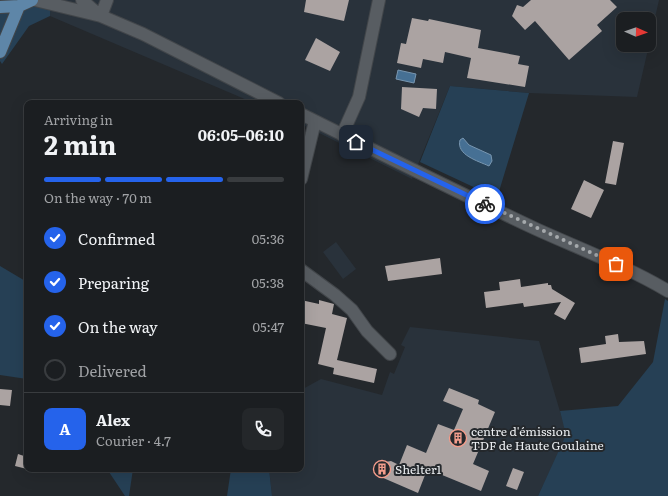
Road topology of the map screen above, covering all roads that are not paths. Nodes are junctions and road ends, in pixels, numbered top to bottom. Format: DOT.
graph roads {
  1 [pos="33,0"];
  2 [pos="82,0"];
  3 [pos="107,0"];
  4 [pos="380,0"];
  5 [pos="20,6"];
  6 [pos="0,8"];
  7 [pos="100,16"];
  8 [pos="0,52"];
  9 [pos="273,100"];
  10 [pos="304,116"];
  11 [pos="315,121"];
  12 [pos="342,135"];
  13 [pos="304,167"];
  14 [pos="304,272"];
  15 [pos="668,291"];
  16 [pos="390,354"];
  1 -- 5 [label="main road"];
  1 -- 7 [label="street"];
  2 -- 7 [label="street"];
  3 -- 7 [label="street"];
  4 -- 12 [label="street"];
  5 -- 6 [label="main road"];
  5 -- 8 [label="main road"];
  7 -- 9 [label="street"];
  10 -- 11 [label="street"];
  11 -- 12 [label="street"];
  11 -- 13 [label="street"];
  12 -- 15 [label="street"];
  14 -- 16 [label="street"];
}
